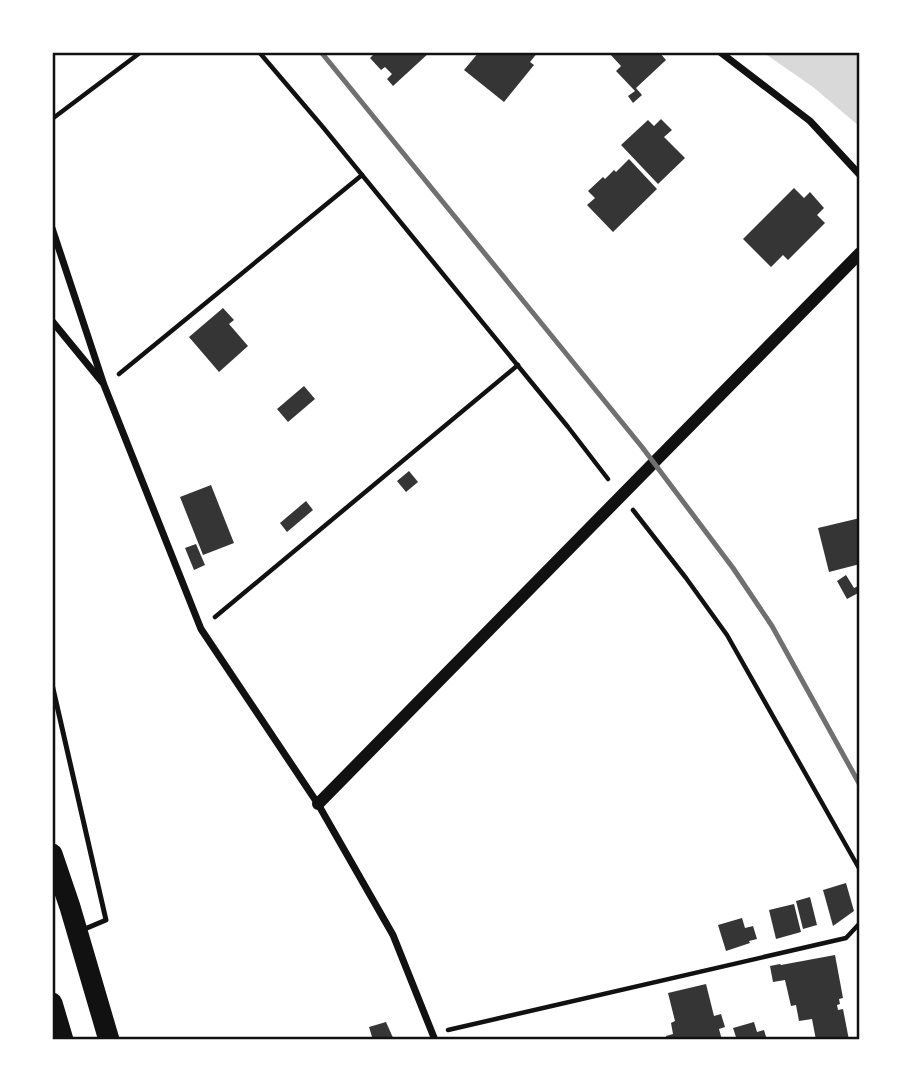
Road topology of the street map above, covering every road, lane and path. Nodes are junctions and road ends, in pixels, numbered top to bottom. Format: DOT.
graph roads {
  1 [pos="141,52"];
  2 [pos="259,52"];
  3 [pos="720,52"];
  4 [pos="52,120"];
  5 [pos="362,175"];
  6 [pos="859,175"];
  7 [pos="52,228"];
  8 [pos="859,253"];
  9 [pos="52,321"];
  10 [pos="518,365"];
  11 [pos="104,385"];
  12 [pos="610,481"];
  13 [pos="627,503"];
  14 [pos="201,629"];
  15 [pos="52,684"];
  16 [pos="318,804"];
  17 [pos="52,854"];
  18 [pos="859,870"];
  19 [pos="859,923"];
  20 [pos="77,932"];
  21 [pos="52,1003"];
  22 [pos="434,1037"];
  23 [pos="63,1040"];
  24 [pos="108,1040"];
  1 -- 4 [label="path"];
  2 -- 5 [label="path"];
  3 -- 6 [label="street"];
  5 -- 10 [label="path"];
  5 -- 11 [label="path"];
  7 -- 11 [label="street"];
  8 -- 16 [label="street"];
  9 -- 11 [label="street"];
  10 -- 12 [label="path"];
  10 -- 14 [label="path"];
  11 -- 14 [label="street"];
  13 -- 18 [label="path"];
  14 -- 16 [label="street"];
  15 -- 20 [label="lane"];
  16 -- 22 [label="street"];
  17 -- 20 [label="highway"];
  19 -- 22 [label="path"];
  20 -- 24 [label="highway"];
  21 -- 23 [label="highway"];
}
